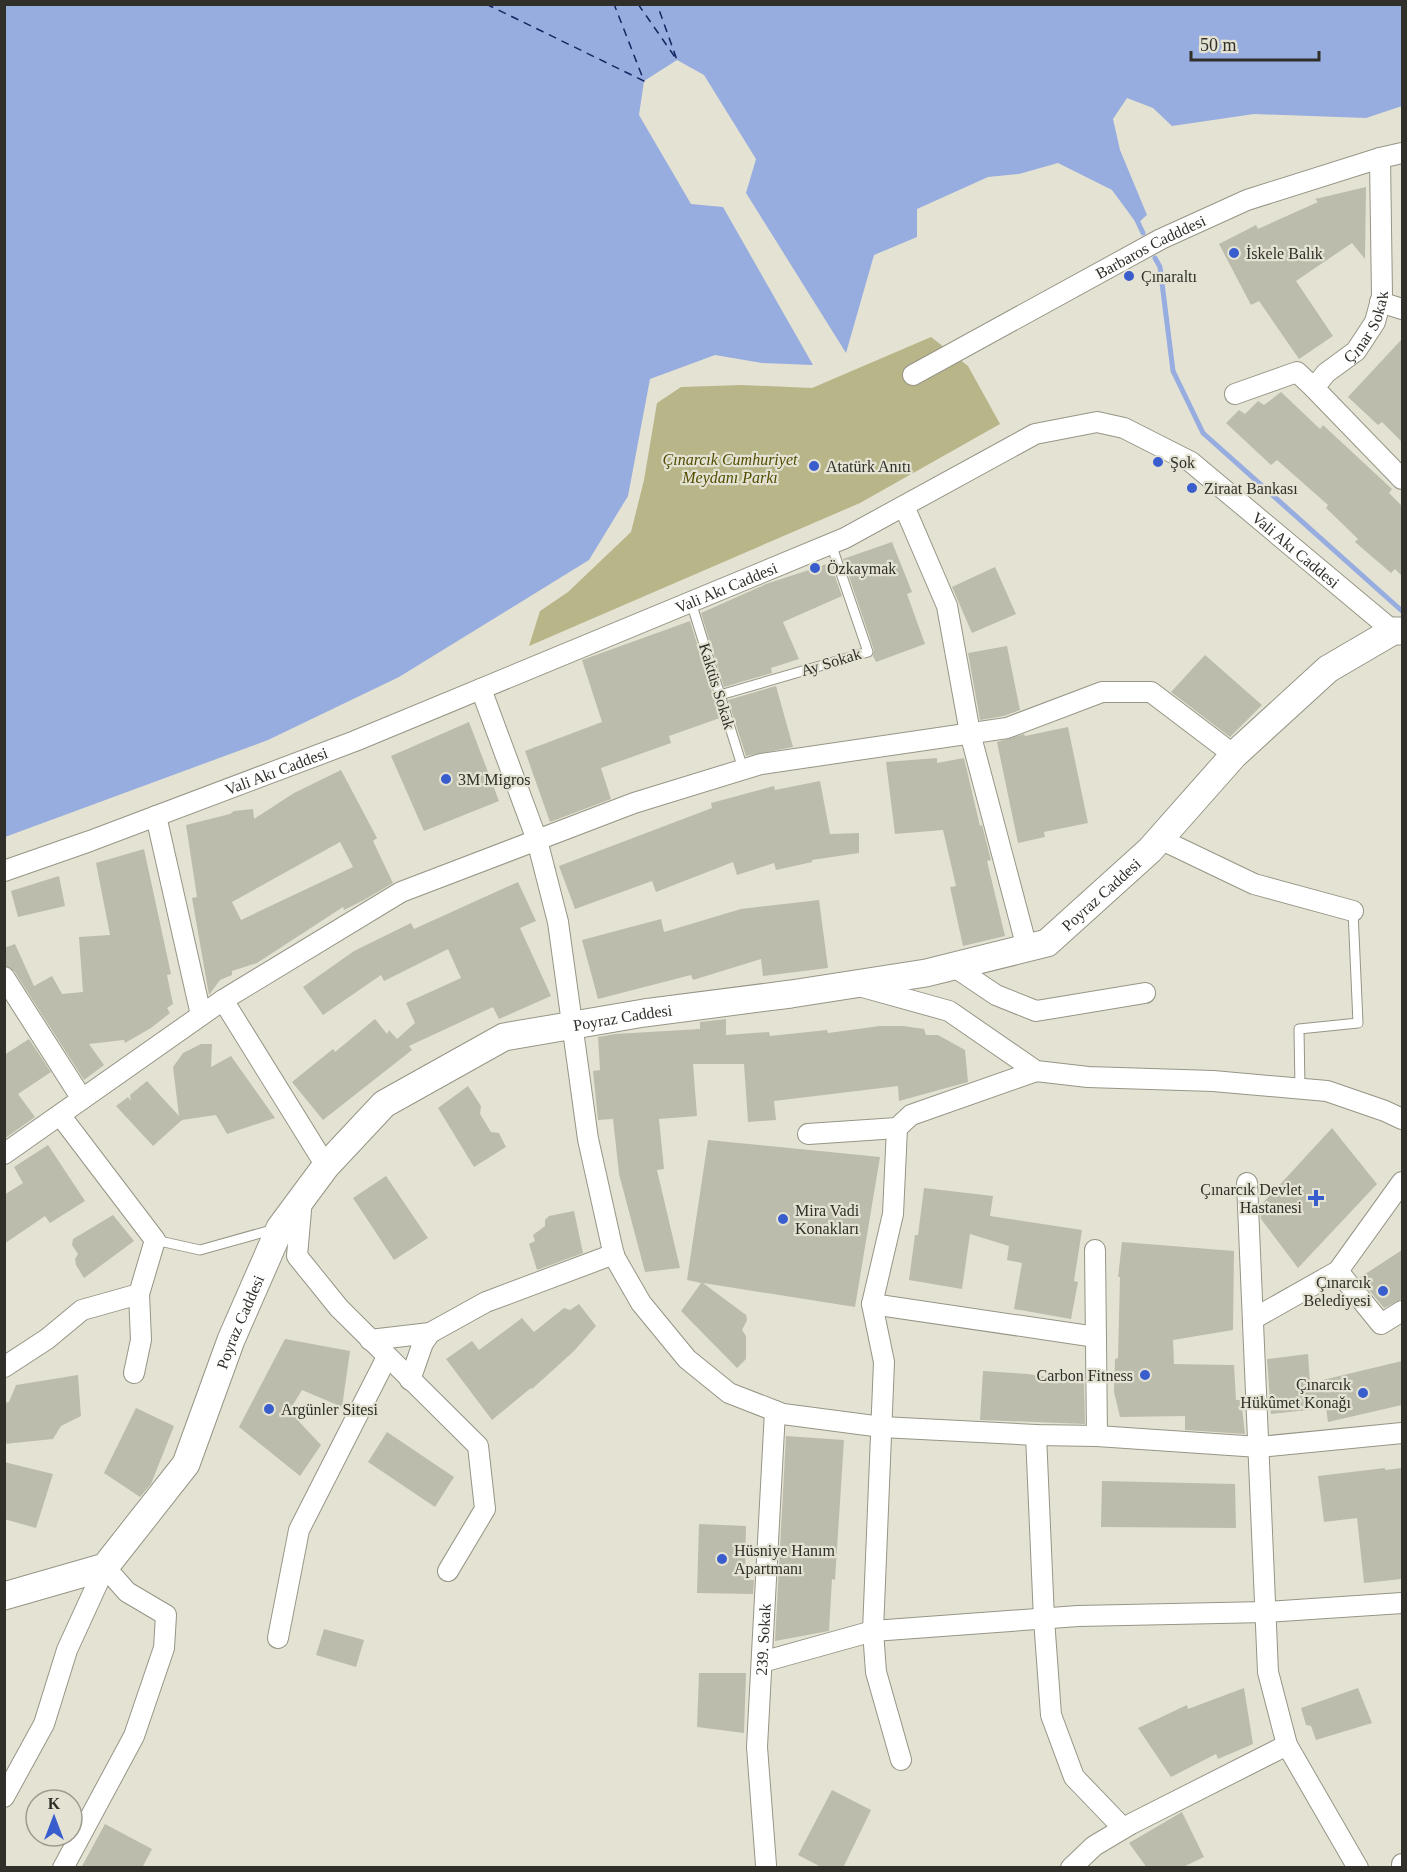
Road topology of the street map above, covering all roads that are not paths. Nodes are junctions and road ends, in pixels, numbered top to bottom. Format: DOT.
graph roads {
  1 [pos="1402,153"];
  2 [pos="1380,158"];
  3 [pos="1380,302"];
  4 [pos="1402,309"];
  5 [pos="913,375"];
  6 [pos="1314,388"];
  7 [pos="1235,394"];
  8 [pos="1402,479"];
  9 [pos="904,506"];
  10 [pos="831,544"];
  11 [pos="691,602"];
  12 [pos="1397,631"];
  13 [pos="482,688"];
  14 [pos="720,695"];
  15 [pos="970,733"];
  16 [pos="1234,754"];
  17 [pos="743,769"];
  18 [pos="156,816"];
  19 [pos="1160,839"];
  20 [pos="537,840"];
  21 [pos="4,871"];
  22 [pos="1353,911"];
  23 [pos="1027,948"];
  24 [pos="953,966"];
  25 [pos="4,977"];
  26 [pos="853,984"];
  27 [pos="1145,993"];
  28 [pos="223,1000"];
  29 [pos="11,1002"];
  30 [pos="201,1015"];
  31 [pos="573,1025"];
  32 [pos="1036,1071"];
  33 [pos="1300,1089"];
  34 [pos="82,1099"];
  35 [pos="60,1115"];
  36 [pos="1402,1119"];
  37 [pos="897,1128"];
  38 [pos="808,1134"];
  39 [pos="4,1154"];
  40 [pos="326,1166"];
  41 [pos="1402,1182"];
  42 [pos="1247,1183"];
  43 [pos="302,1198"];
  44 [pos="280,1228"];
  45 [pos="155,1240"];
  46 [pos="1095,1250"];
  47 [pos="614,1254"];
  48 [pos="1338,1271"];
  49 [pos="139,1294"];
  50 [pos="872,1304"];
  51 [pos="1402,1311"];
  52 [pos="1253,1319"];
  53 [pos="430,1333"];
  54 [pos="1096,1337"];
  55 [pos="370,1340"];
  56 [pos="387,1356"];
  57 [pos="4,1366"];
  58 [pos="134,1373"];
  59 [pos="410,1380"];
  60 [pos="775,1411"];
  61 [pos="882,1427"];
  62 [pos="1402,1433"];
  63 [pos="1036,1435"];
  64 [pos="1097,1436"];
  65 [pos="1258,1448"];
  66 [pos="105,1567"];
  67 [pos="448,1571"];
  68 [pos="4,1596"];
  69 [pos="1402,1603"];
  70 [pos="1266,1612"];
  71 [pos="1044,1619"];
  72 [pos="873,1631"];
  73 [pos="278,1638"];
  74 [pos="762,1662"];
  75 [pos="1287,1745"];
  76 [pos="901,1760"];
  77 [pos="4,1797"];
  78 [pos="1123,1828"];
  79 [pos="766,1865"];
  80 [pos="63,1868"];
  81 [pos="1071,1868"];
  82 [pos="1358,1868"];
  1 -- 2 [label="street, Barbaros Cadddesi"];
  2 -- 3 [label="street, Çınar Sokak"];
  2 -- 5 [label="street, Barbaros Cadddesi"];
  3 -- 4 [label="street"];
  3 -- 6 [label="street, Çınar Sokak"];
  6 -- 7 [label="street"];
  6 -- 8 [label="street"];
  9 -- 10 [label="street, Vali Akı Caddesi"];
  9 -- 12 [label="street, Vali Akı Caddesi"];
  9 -- 15 [label="street"];
  10 -- 11 [label="street, Vali Akı Caddesi"];
  10 -- 14 [label="lane, Ay Sokak"];
  11 -- 13 [label="street, Vali Akı Caddesi"];
  11 -- 14 [label="lane, Kaktüs Sokak"];
  12 -- 16 [label="street, Poyraz Caddesi"];
  13 -- 18 [label="street, Vali Akı Caddesi"];
  13 -- 20 [label="street"];
  14 -- 17 [label="lane, Kaktüs Sokak"];
  15 -- 16 [label="street"];
  15 -- 17 [label="street"];
  15 -- 23 [label="street"];
  16 -- 19 [label="street, Poyraz Caddesi"];
  17 -- 20 [label="street"];
  18 -- 21 [label="street, Vali Akı Caddesi"];
  18 -- 30 [label="street"];
  19 -- 22 [label="street"];
  19 -- 23 [label="street, Poyraz Caddesi"];
  20 -- 28 [label="street"];
  20 -- 31 [label="street"];
  22 -- 33 [label="lane"];
  23 -- 24 [label="street, Poyraz Caddesi"];
  24 -- 26 [label="street, Poyraz Caddesi"];
  24 -- 27 [label="street"];
  25 -- 29 [label="street"];
  26 -- 31 [label="street, Poyraz Caddesi"];
  26 -- 32 [label="street"];
  28 -- 30 [label="street"];
  28 -- 40 [label="street"];
  29 -- 34 [label="street"];
  30 -- 34 [label="street"];
  31 -- 40 [label="street, Poyraz Caddesi"];
  31 -- 47 [label="street"];
  32 -- 33 [label="street"];
  32 -- 37 [label="street"];
  33 -- 36 [label="street"];
  34 -- 35 [label="street"];
  35 -- 39 [label="street"];
  35 -- 45 [label="street"];
  37 -- 38 [label="street"];
  37 -- 50 [label="street"];
  40 -- 43 [label="street, Poyraz Caddesi"];
  41 -- 48 [label="street"];
  42 -- 52 [label="street"];
  43 -- 44 [label="street, Poyraz Caddesi"];
  43 -- 55 [label="street"];
  44 -- 45 [label="lane"];
  44 -- 66 [label="street, Poyraz Caddesi"];
  45 -- 49 [label="street"];
  46 -- 54 [label="street"];
  47 -- 53 [label="street"];
  47 -- 60 [label="street"];
  48 -- 51 [label="street"];
  48 -- 52 [label="street"];
  49 -- 57 [label="street"];
  49 -- 58 [label="street"];
  50 -- 54 [label="street"];
  50 -- 61 [label="street"];
  52 -- 65 [label="street"];
  53 -- 55 [label="street"];
  53 -- 59 [label="street"];
  54 -- 64 [label="street"];
  55 -- 56 [label="street"];
  56 -- 59 [label="street"];
  56 -- 73 [label="street"];
  59 -- 67 [label="street"];
  60 -- 61 [label="street"];
  60 -- 74 [label="street, 239. Sokak"];
  61 -- 63 [label="street"];
  61 -- 72 [label="street"];
  62 -- 65 [label="street"];
  63 -- 64 [label="street"];
  63 -- 71 [label="street"];
  64 -- 65 [label="street"];
  65 -- 70 [label="street"];
  66 -- 68 [label="street"];
  66 -- 77 [label="street"];
  66 -- 80 [label="street"];
  69 -- 70 [label="street"];
  70 -- 71 [label="street"];
  70 -- 75 [label="street"];
  71 -- 72 [label="street"];
  71 -- 78 [label="street"];
  72 -- 74 [label="street"];
  72 -- 76 [label="street"];
  74 -- 79 [label="street, 239. Sokak"];
  75 -- 78 [label="street"];
  75 -- 82 [label="street"];
  78 -- 81 [label="street"];
}
